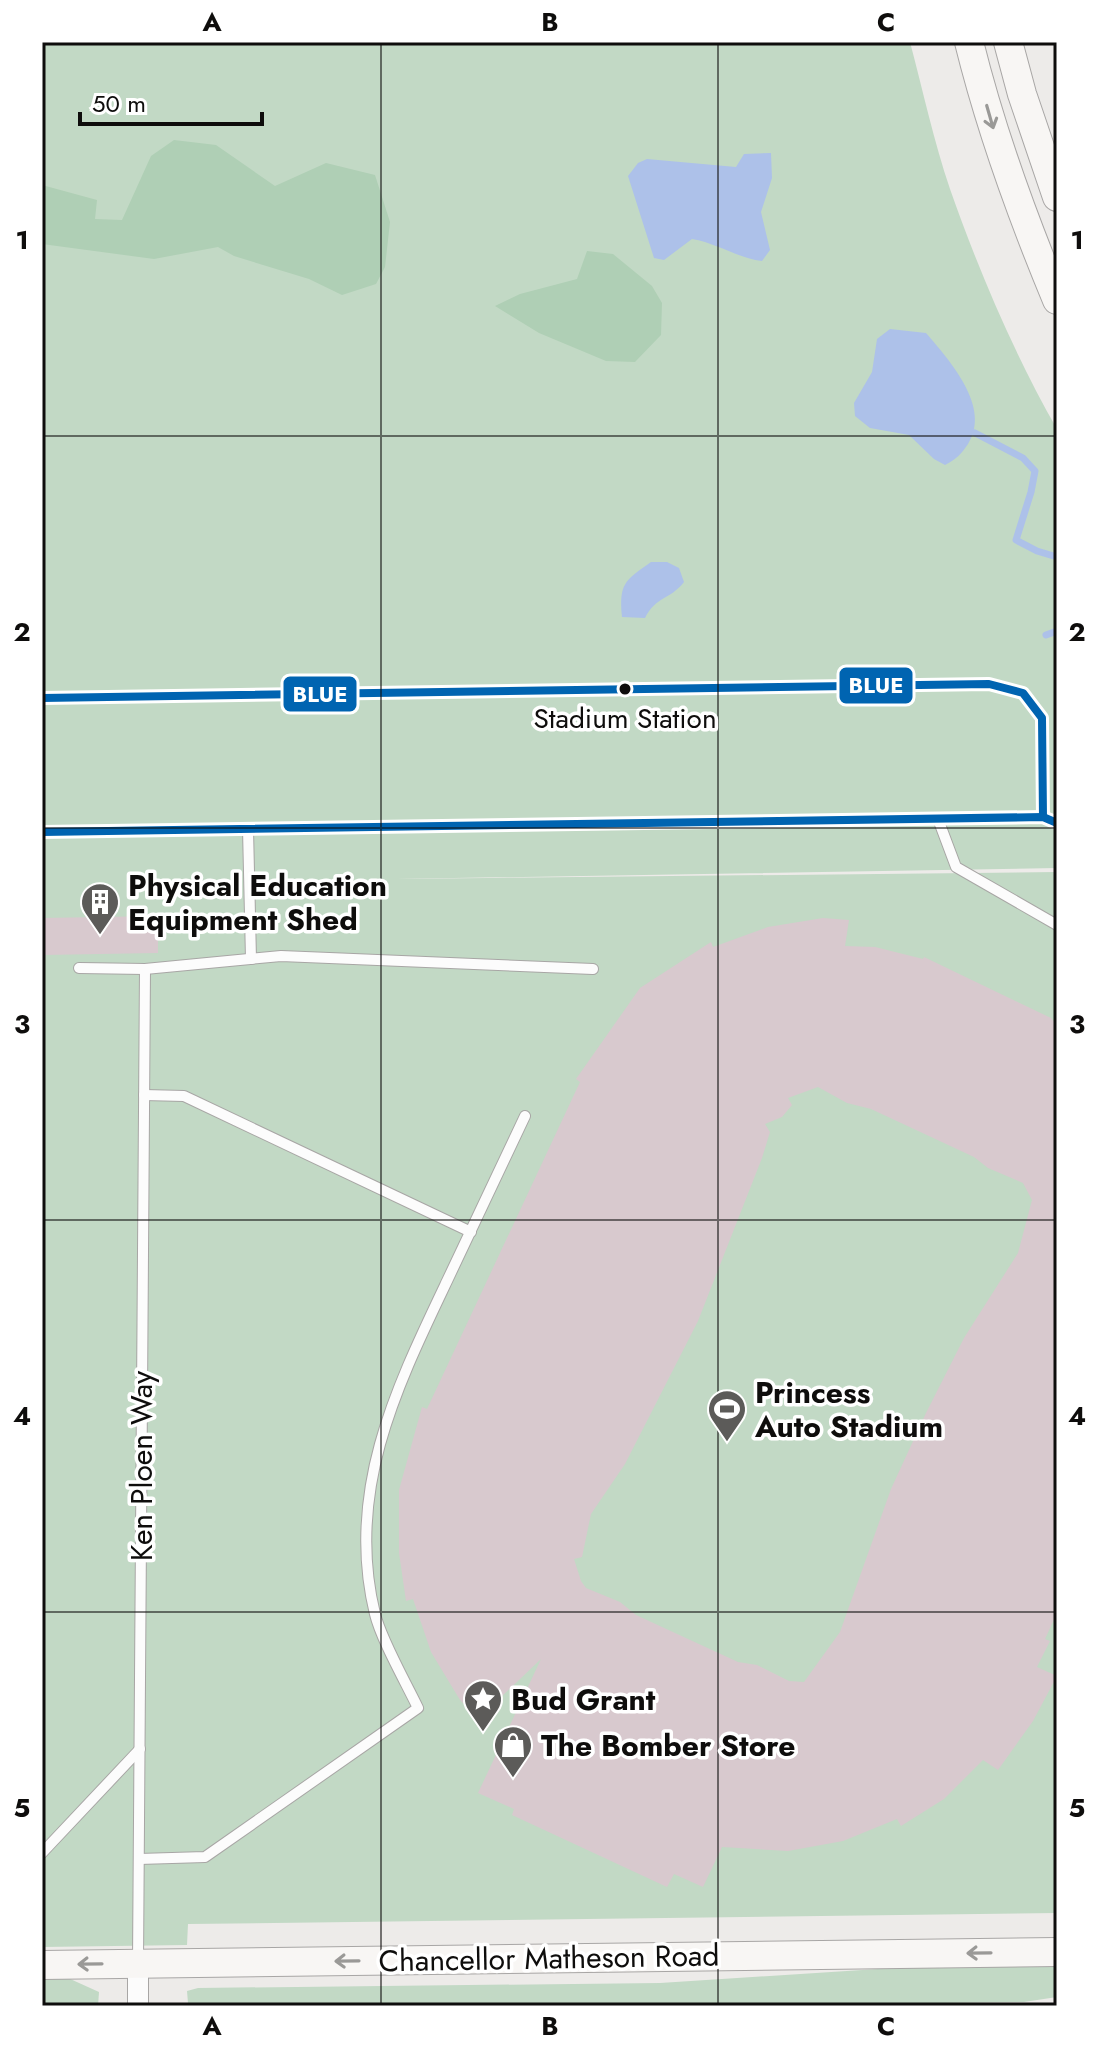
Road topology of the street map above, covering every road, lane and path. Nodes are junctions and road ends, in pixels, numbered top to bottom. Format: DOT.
graph roads {
  1 [pos="969,42"];
  2 [pos="1008,42"];
  3 [pos="1057,197"];
  4 [pos="1057,300"];
  5 [pos="42,698"];
  6 [pos="1043,817"];
  7 [pos="938,819"];
  8 [pos="1057,823"];
  9 [pos="248,829"];
  10 [pos="42,832"];
  11 [pos="1057,925"];
  12 [pos="251,959"];
  13 [pos="79,968"];
  14 [pos="145,969"];
  15 [pos="593,969"];
  16 [pos="144,1095"];
  17 [pos="525,1116"];
  18 [pos="471,1232"];
  19 [pos="140,1749"];
  20 [pos="42,1853"];
  21 [pos="139,1859"];
  22 [pos="1057,1952"];
  23 [pos="138,1964"];
  24 [pos="42,1965"];
  25 [pos="138,2006"];
  1 -- 4 [label="main road, one-way"];
  2 -- 3 [label="main road"];
  5 -- 6 [label="lane"];
  6 -- 7 [label="lane"];
  6 -- 8 [label="lane"];
  7 -- 9 [label="lane"];
  7 -- 11 [label="lane"];
  9 -- 10 [label="lane"];
  9 -- 12 [label="lane"];
  12 -- 14 [label="lane"];
  12 -- 15 [label="lane"];
  13 -- 14 [label="lane"];
  14 -- 16 [label="lane, Ken Ploen Way"];
  16 -- 18 [label="lane"];
  16 -- 19 [label="lane, Ken Ploen Way"];
  17 -- 18 [label="lane"];
  18 -- 21 [label="lane"];
  19 -- 20 [label="lane"];
  19 -- 21 [label="lane, Ken Ploen Way"];
  21 -- 23 [label="lane, Ken Ploen Way"];
  22 -- 23 [label="main road, Chancellor Matheson Road, one-way"];
  23 -- 24 [label="main road, Chancellor Matheson Road, one-way"];
  23 -- 25 [label="street"];
}
